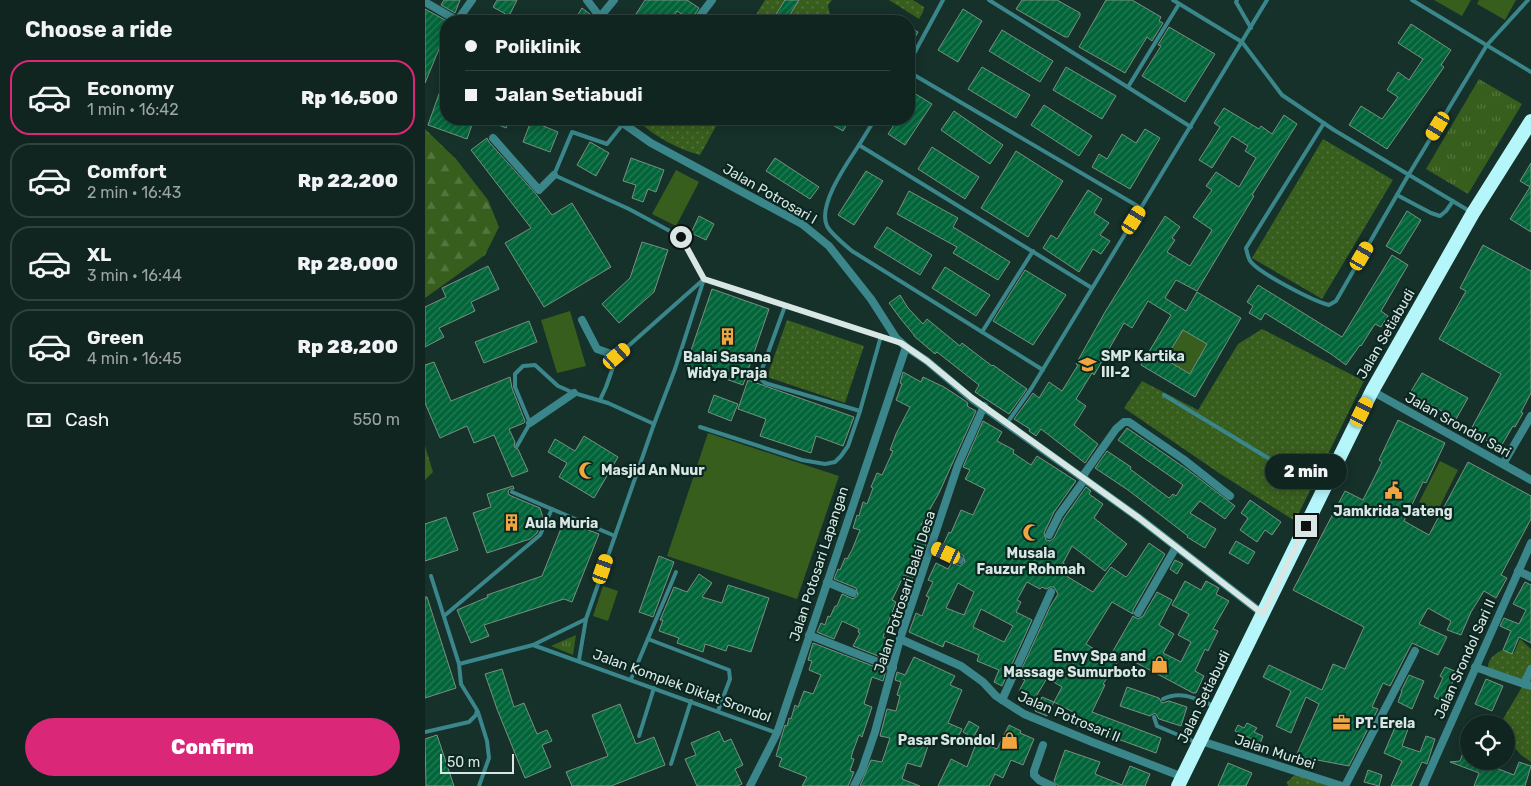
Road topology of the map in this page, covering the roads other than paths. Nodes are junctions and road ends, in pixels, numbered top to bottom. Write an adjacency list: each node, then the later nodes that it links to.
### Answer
1 (472, 0): 15 (street)
2 (587, 0): 16 (street)
3 (614, 0): 17 (street)
4 (712, 0): 18 (street)
5 (943, 0): 22 (lane)
6 (989, 0): 25 (lane)
7 (1173, 0): 13 (lane)
8 (1237, 0): 19 (lane)
9 (1267, 0): 19 (lane)
10 (1412, 0): 21 (lane)
11 (1528, 0): 21 (lane)
12 (425, 2): 14 (street)
13 (1179, 4): 20 (lane); 25 (lane)
14 (448, 15)
15 (462, 15)
16 (600, 15)
17 (605, 15)
18 (701, 15)
19 (1251, 28): 20 (lane)
20 (1242, 42): 27 (lane); 31 (lane)
21 (1487, 45): 23 (lane); 34 (lane)
22 (915, 52)
23 (1531, 72)
24 (915, 76): 38 (lane)
25 (1128, 87): 31 (lane)
26 (1531, 121): 39 (highway, Jalan Setiabudi)
27 (1324, 123): 34 (lane); 36 (lane)
28 (620, 125): 35 (lane)
29 (628, 125): 47 (street, Jalan Potrosari I)
30 (871, 125): 33 (lane)
31 (1191, 127): 38 (lane)
32 (493, 138): 35 (street)
33 (859, 145): 40 (lane); 45 (lane)
34 (1409, 174): 36 (lane); 37 (lane)
35 (554, 175): 41 (lane)
36 (1397, 195): 37 (lane)
37 (1453, 201): 39 (lane)
38 (1141, 208): 42 (lane)
39 (1473, 213): 50 (highway, Jalan Setiabudi)
40 (1033, 252): 42 (lane); 45 (lane)
41 (704, 279): 43 (lane); 48 (lane); 59 (lane, Jalan Komplek Diklat Srondol)
42 (1092, 288): 49 (lane)
43 (785, 306): 46 (lane); 55 (lane)
44 (583, 320): 48 (street)
45 (982, 332): 49 (lane)
46 (881, 336): 47 (lane); 55 (lane)
47 (903, 345): 54 (street, Jalan Potrosari I); 79 (street, Jalan Potosari Lapangan)
48 (617, 356): 53 (lane)
49 (1043, 370): 58 (lane)
50 (1372, 391): 62 (street, Jalan Srondol Sari); 66 (highway, Jalan Setiabudi)
51 (575, 393): 53 (lane); 57 (street); 57 (lane)
52 (1164, 395): 66 (lane)
53 (600, 400): 59 (lane)
54 (984, 406): 58 (street, Jalan Potrosari I); 72 (street, Jalan Potrosari Balai Desa)
55 (860, 411): 60 (lane)
56 (1531, 416): 62 (street)
57 (530, 423): 61 (lane)
58 (1007, 423): 63 (street, Jalan Potrosari I)
59 (654, 424): 70 (lane, Jalan Komplek Diklat Srondol)
60 (700, 427)
61 (517, 446)
62 (1503, 464): 64 (street, Jalan Srondol Sari)
63 (1083, 478): 67 (street); 69 (street); 73 (street, Jalan Potrosari I)
64 (1531, 480)
65 (511, 492): 68 (lane)
66 (1323, 492): 83 (highway, Jalan Setiabudi)
67 (1230, 496)
68 (553, 510): 70 (lane); 84 (lane)
69 (1049, 535)
70 (615, 536): 85 (lane, Jalan Komplek Diklat Srondol)
71 (1531, 543): 75 (street, Jalan Srondol Sari II)
72 (932, 546): 74 (street); 88 (street, Jalan Potrosari Balai Desa)
73 (1176, 547): 82 (street); 83 (street, Jalan Potrosari I)
74 (960, 560)
75 (1518, 571): 78 (street); 93 (street, Jalan Srondol Sari II)
76 (676, 572): 87 (lane)
77 (431, 576): 84 (lane)
78 (1531, 577)
79 (827, 582): 81 (street); 86 (street, Jalan Potosari Lapangan)
80 (1051, 592): 100 (street)
81 (853, 593)
82 (1137, 613)
83 (1263, 614): 102 (highway, Jalan Setiabudi)
84 (444, 616): 92 (lane)
85 (586, 619): 89 (lane); 91 (lane, Jalan Komplek Diklat Srondol)
86 (809, 635): 94 (street); 107 (street, Jalan Potosari Lapangan)
87 (648, 639): 96 (lane); 104 (lane)
88 (901, 639): 94 (street, Jalan Potrosari Balai Desa); 100 (street, Jalan Potrosari II)
89 (533, 645): 91 (lane, Jalan Komplek Diklat Srondol); 92 (lane)
90 (1415, 651): 117 (street)
91 (579, 660): 96 (lane, Jalan Komplek Diklat Srondol)
92 (459, 664): 103 (lane)
93 (1475, 667): 97 (street); 118 (street, Jalan Srondol Sari II)
94 (893, 668): 115 (street, Jalan Potrosari Balai Desa)
95 (1531, 669): 97 (street)
96 (631, 679): 98 (lane, Jalan Komplek Diklat Srondol)
97 (1528, 685)
98 (654, 688): 101 (lane, Jalan Komplek Diklat Srondol); 108 (lane)
99 (1163, 699): 102 (lane)
100 (1002, 700): 112 (street, Jalan Potrosari II)
101 (691, 701): 104 (lane, Jalan Komplek Diklat Srondol); 111 (lane)
102 (1218, 708): 109 (highway, Jalan Setiabudi)
103 (477, 710): 106 (lane); 113 (lane)
104 (718, 711): 107 (lane, Jalan Komplek Diklat Srondol)
105 (1155, 717): 109 (lane)
106 (425, 732)
107 (777, 733): 114 (street, Jalan Potosari Lapangan)
108 (639, 736)
109 (1200, 743): 112 (highway, Jalan Setiabudi); 117 (street, Jalan Murbei)
110 (1043, 745): 116 (street)
111 (671, 764)
112 (1181, 781)
113 (479, 786)
114 (751, 786)
115 (854, 786)
116 (1052, 786)
117 (1344, 786)
118 (1423, 786)

